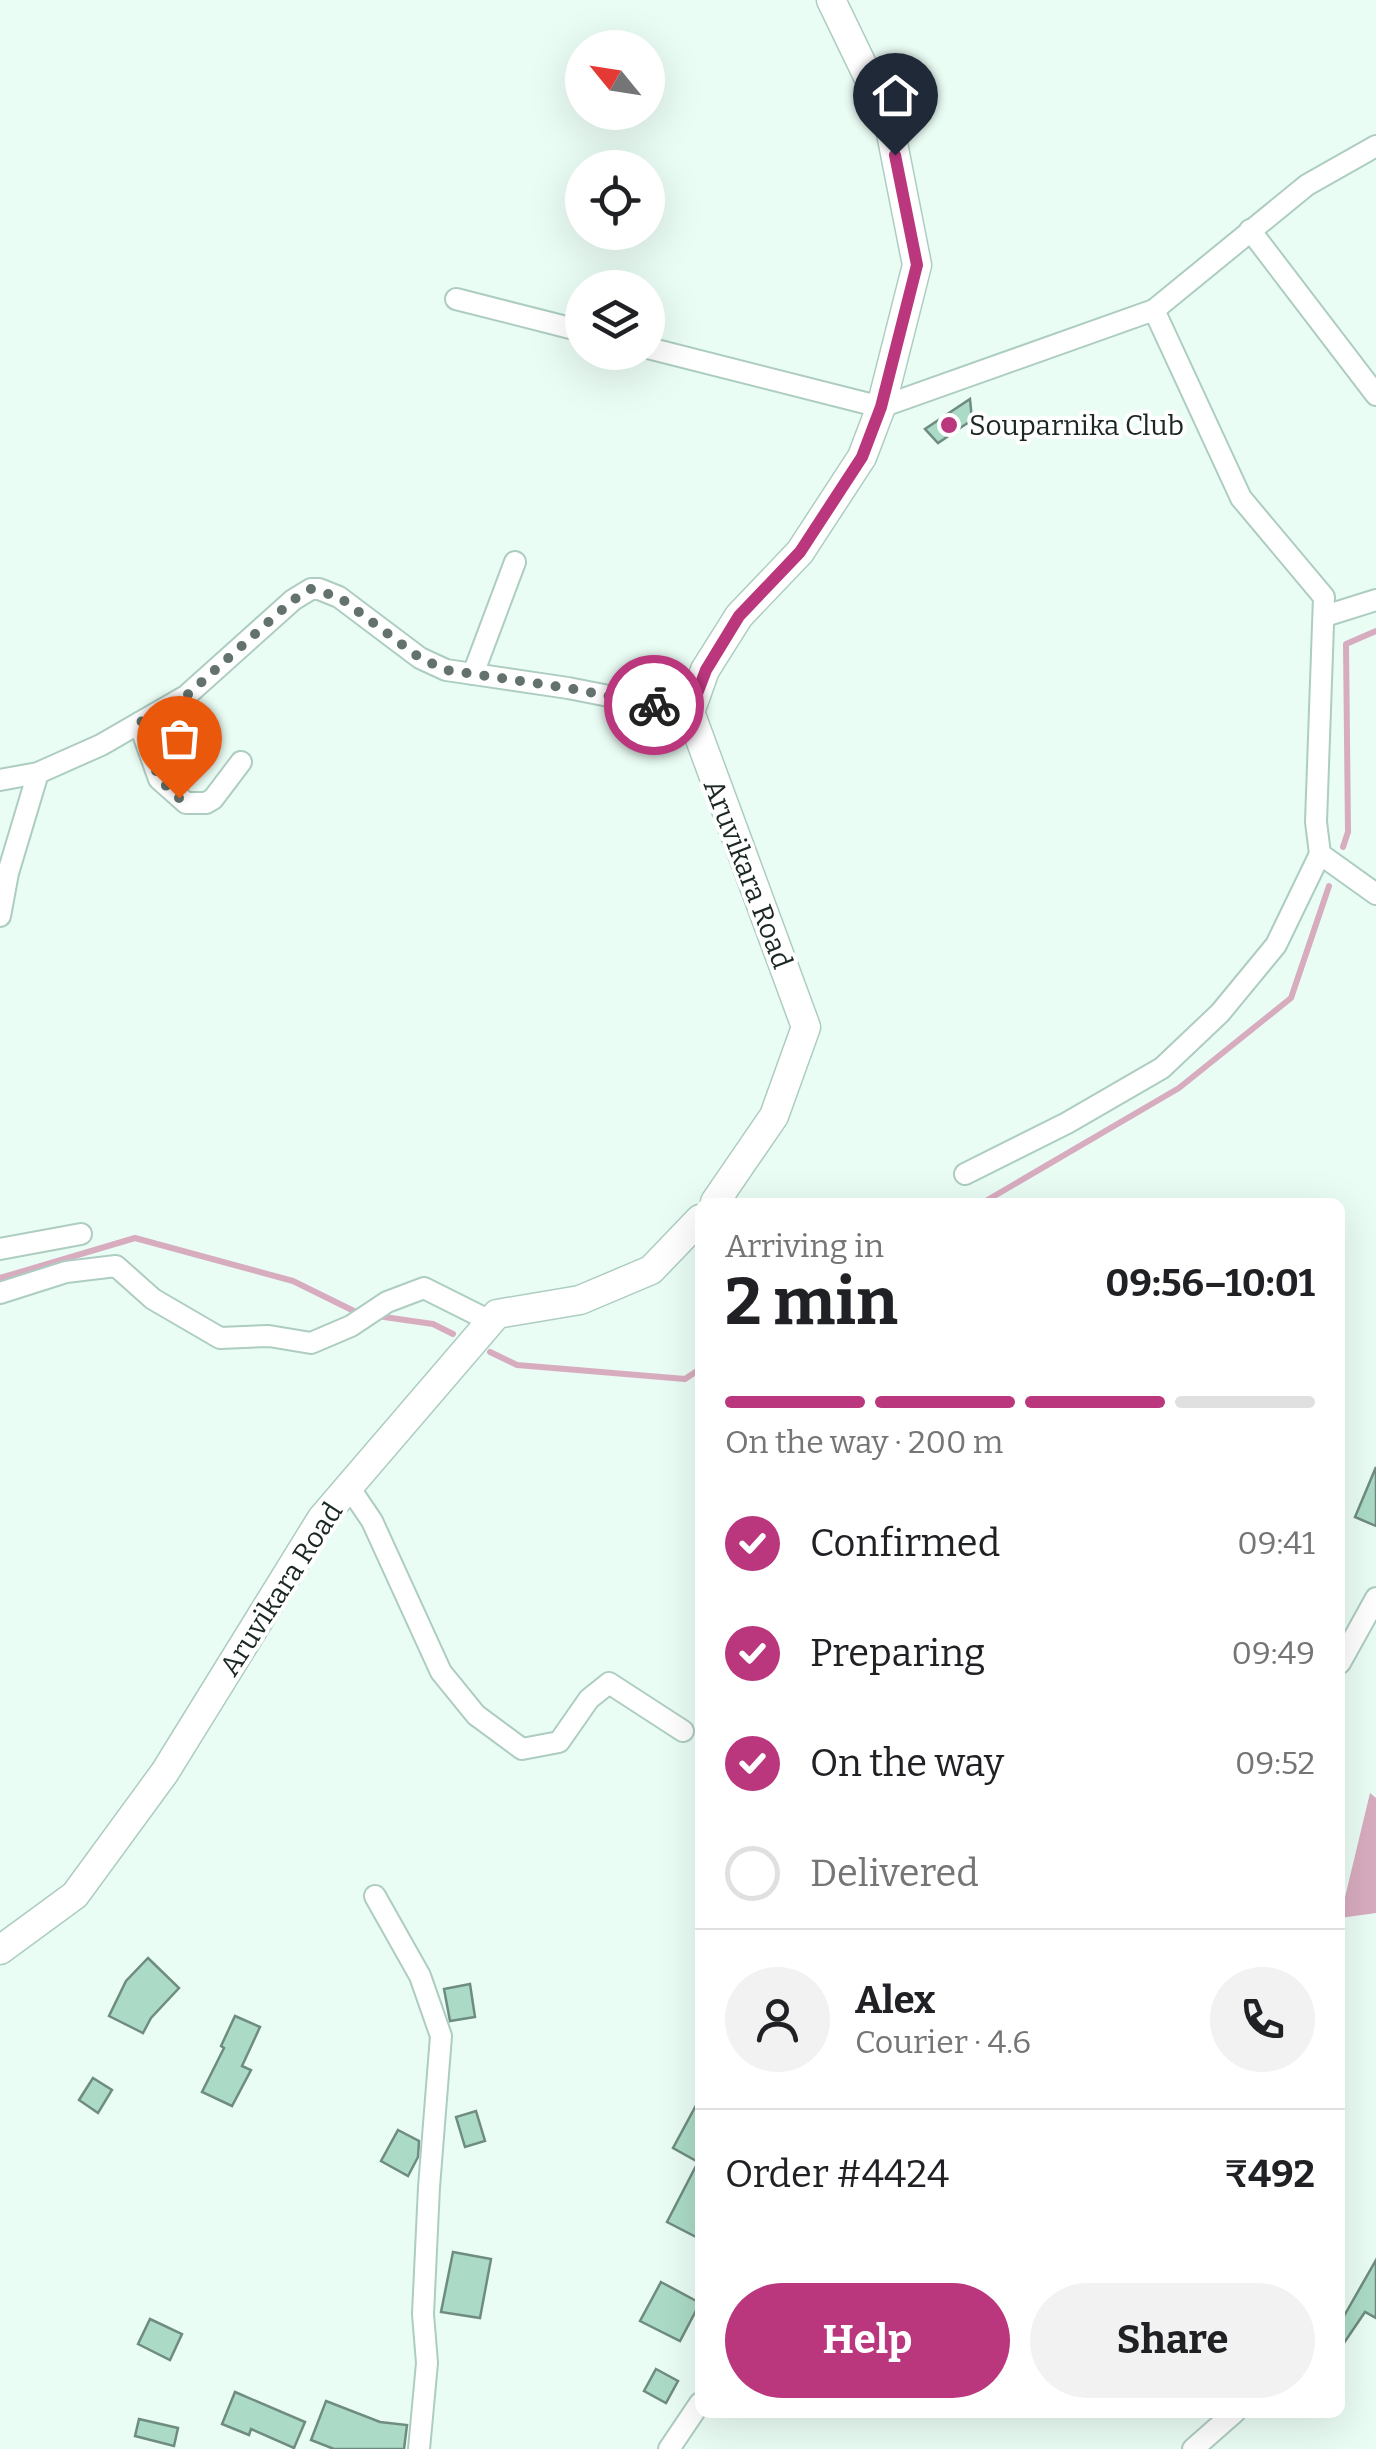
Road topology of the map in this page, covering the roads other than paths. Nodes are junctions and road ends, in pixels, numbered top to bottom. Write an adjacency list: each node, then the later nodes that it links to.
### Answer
1 (831, 0): 9 (main road)
2 (1376, 146): 3 (street)
3 (1250, 230): 5 (street); 8 (street)
4 (456, 299): 6 (street)
5 (1154, 310): 9 (street); 12 (street)
6 (565, 327)
7 (665, 352): 9 (street)
8 (1376, 395)
9 (881, 407): 14 (main road)
10 (515, 562): 13 (street)
11 (1376, 600): 12 (street)
12 (1325, 616): 19 (street)
13 (473, 674): 14 (street); 15 (street)
14 (690, 712): 23 (main road, Aruvikara Road)
15 (139, 723): 16 (street); 17 (street)
16 (242, 762)
17 (38, 773): 18 (street); 21 (street)
18 (0, 780)
19 (1320, 854): 20 (street); 22 (street)
20 (1376, 894)
21 (0, 916)
22 (964, 1174)
23 (718, 1198)
24 (695, 1224): 28 (main road)
25 (81, 1234): 26 (street)
26 (0, 1249)
27 (0, 1293): 28 (street)
28 (490, 1321): 29 (main road, Aruvikara Road)
29 (349, 1488): 32 (street); 34 (main road, Aruvikara Road)
30 (1376, 1598): 31 (street)
31 (1345, 1654)
32 (683, 1731)
33 (375, 1896): 37 (street)
34 (0, 1950)
35 (695, 2410): 38 (street)
36 (1228, 2418): 39 (street)
37 (420, 2449)
38 (669, 2449)
39 (1192, 2449)

